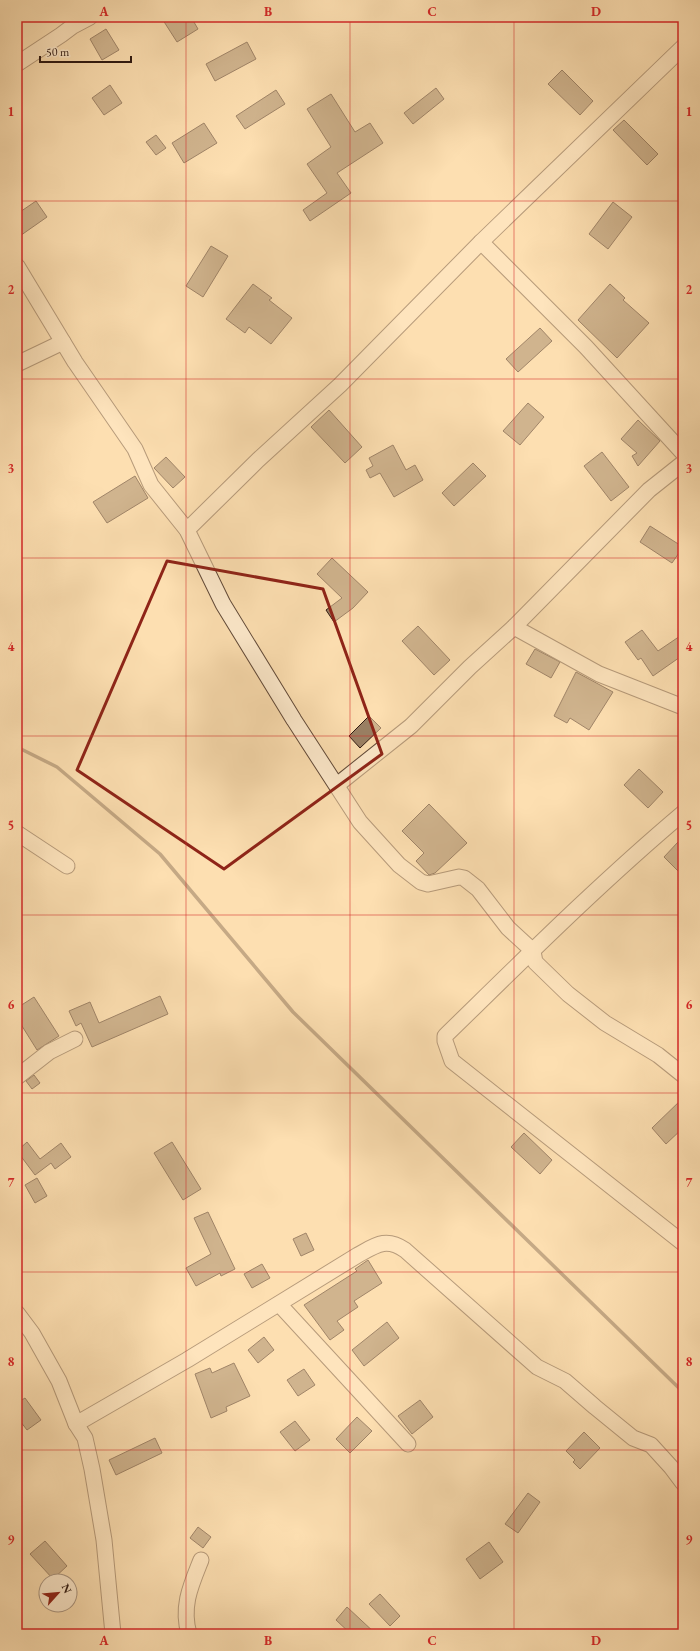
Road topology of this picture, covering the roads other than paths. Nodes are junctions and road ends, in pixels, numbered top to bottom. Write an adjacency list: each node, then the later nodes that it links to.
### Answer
1 (90, 17): 3 (street)
2 (683, 47): 4 (street)
3 (17, 64)
4 (481, 242): 8 (street); 10 (street)
5 (17, 266): 6 (street)
6 (63, 342): 7 (street); 10 (street)
7 (17, 364)
8 (683, 453)
9 (683, 462): 11 (street)
10 (187, 530): 13 (street)
11 (514, 627): 12 (street); 13 (street)
12 (683, 707)
13 (337, 785): 17 (street)
14 (683, 813): 17 (street)
15 (17, 833): 16 (street)
16 (67, 866)
17 (533, 951): 19 (street); 21 (street)
18 (75, 1038): 20 (street)
19 (683, 1075)
20 (17, 1076)
21 (683, 1243)
22 (279, 1304): 24 (street); 25 (street); 26 (street)
23 (17, 1313): 24 (street)
24 (76, 1424): 28 (street)
25 (408, 1444)
26 (683, 1483)
27 (202, 1560): 29 (street)
28 (113, 1634)
29 (189, 1634)

